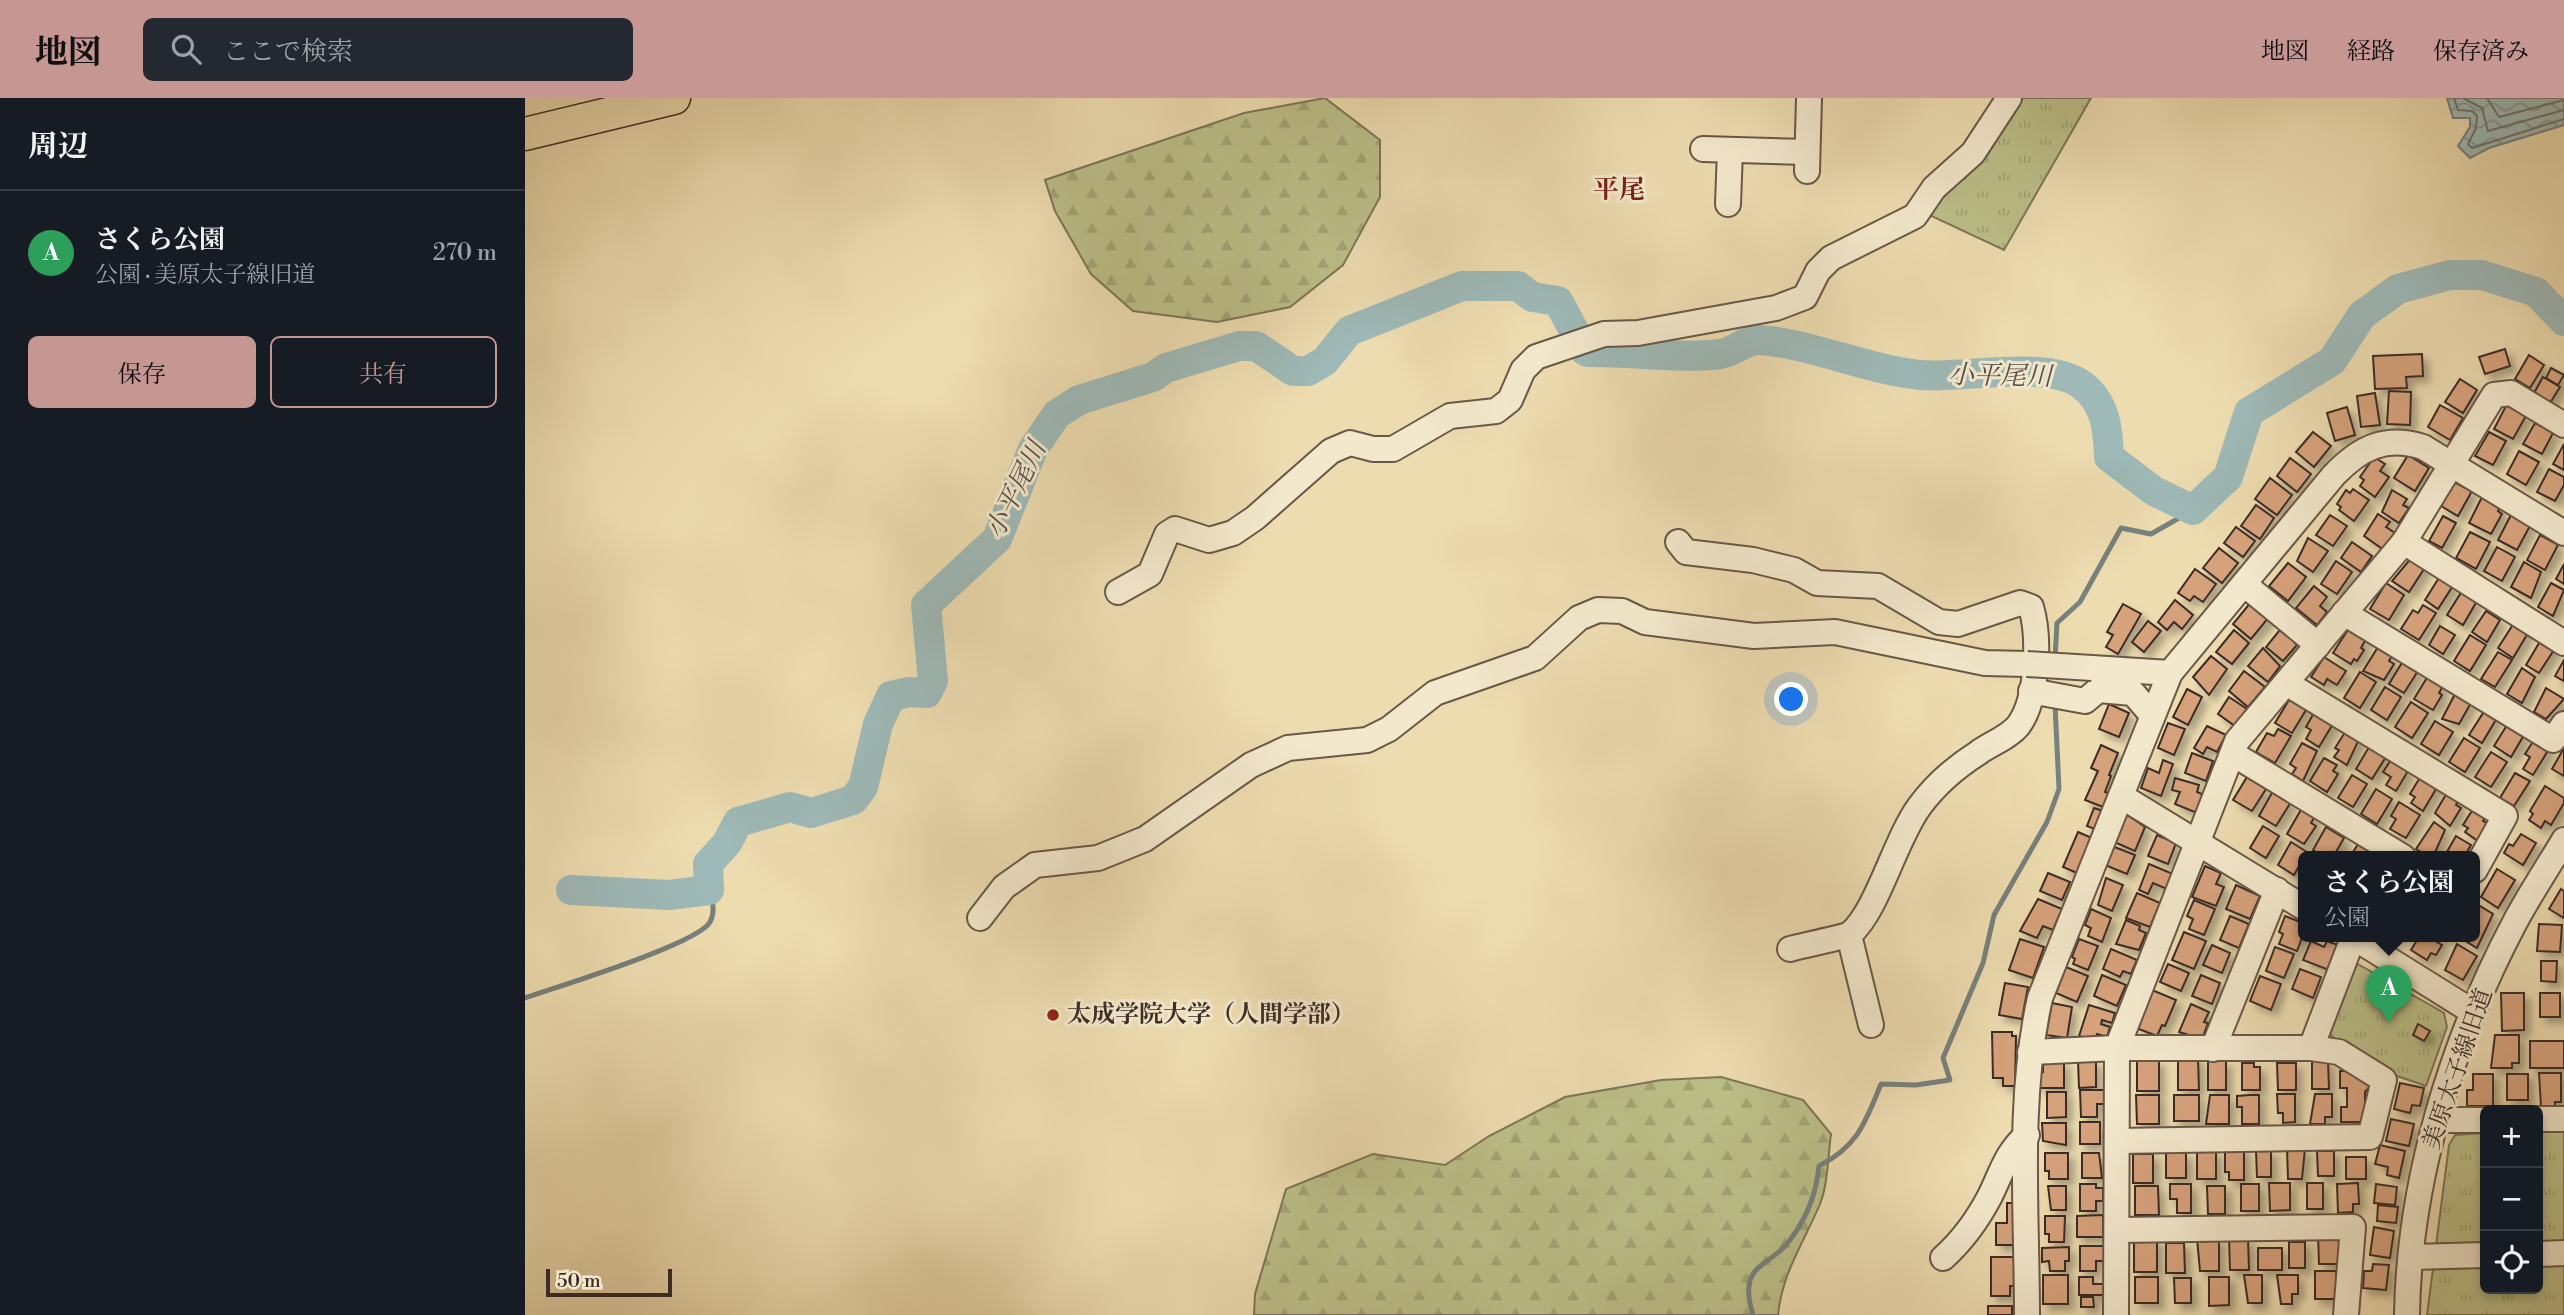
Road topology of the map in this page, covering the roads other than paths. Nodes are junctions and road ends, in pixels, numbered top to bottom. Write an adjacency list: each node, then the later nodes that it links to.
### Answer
1 (674, 98): 4 (main road)
2 (1809, 98): 6 (street)
3 (2009, 98): 15 (street)
4 (525, 134)
5 (1703, 149): 6 (street)
6 (1730, 150): 7 (street)
7 (1728, 204)
8 (2564, 425): 9 (street)
9 (2451, 464): 10 (street); 12 (street); 13 (street)
10 (2564, 533)
11 (1678, 542): 14 (street)
12 (2404, 542): 16 (street); 17 (street)
13 (2245, 584): 18 (street); 20 (street)
14 (1878, 586): 19 (street); 22 (street)
15 (1118, 592)
16 (2344, 613): 18 (street); 24 (street)
17 (2564, 643)
18 (2318, 645): 21 (street)
19 (2025, 664): 20 (street, bridge); 27 (street); 34 (street)
20 (2170, 673): 23 (street)
21 (2286, 683): 25 (street); 31 (street)
22 (2034, 691): 23 (street); 27 (street)
23 (2152, 715): 26 (street)
24 (2564, 724)
25 (2233, 754): 29 (street); 30 (street)
26 (2121, 796): 29 (street); 44 (street)
27 (1919, 808): 35 (street)
28 (2564, 840): 39 (street, 美原太子線旧道)
29 (2199, 841): 32 (street); 41 (street)
30 (2393, 851)
31 (2480, 861)
32 (2277, 890): 33 (street); 43 (street)
33 (2298, 903)
34 (981, 918)
35 (1850, 934): 38 (street); 40 (street)
36 (2351, 942): 42 (street)
37 (2361, 942): 39 (street)
38 (1790, 949)
39 (2473, 1012): 47 (street, 美原太子線旧道)
40 (1871, 1025)
41 (2117, 1048): 43 (street); 44 (street); 50 (street)
42 (2311, 1048): 43 (street); 50 (street)
43 (2213, 1049)
44 (2030, 1052): 49 (street)
45 (2543, 1119): 46 (street)
46 (2564, 1119)
47 (2437, 1120): 48 (street); 55 (street, 美原太子線旧道)
48 (2480, 1120)
49 (2027, 1135): 56 (street); 57 (street)
50 (2117, 1141): 51 (street)
51 (2117, 1230): 58 (street); 59 (street)
52 (2564, 1253): 53 (street)
53 (2543, 1254)
54 (2480, 1255): 55 (street)
55 (2412, 1257): 60 (street, 美原太子線旧道)
56 (1943, 1258)
57 (2028, 1315)
58 (2116, 1315)
59 (2346, 1315)
60 (2407, 1315)

